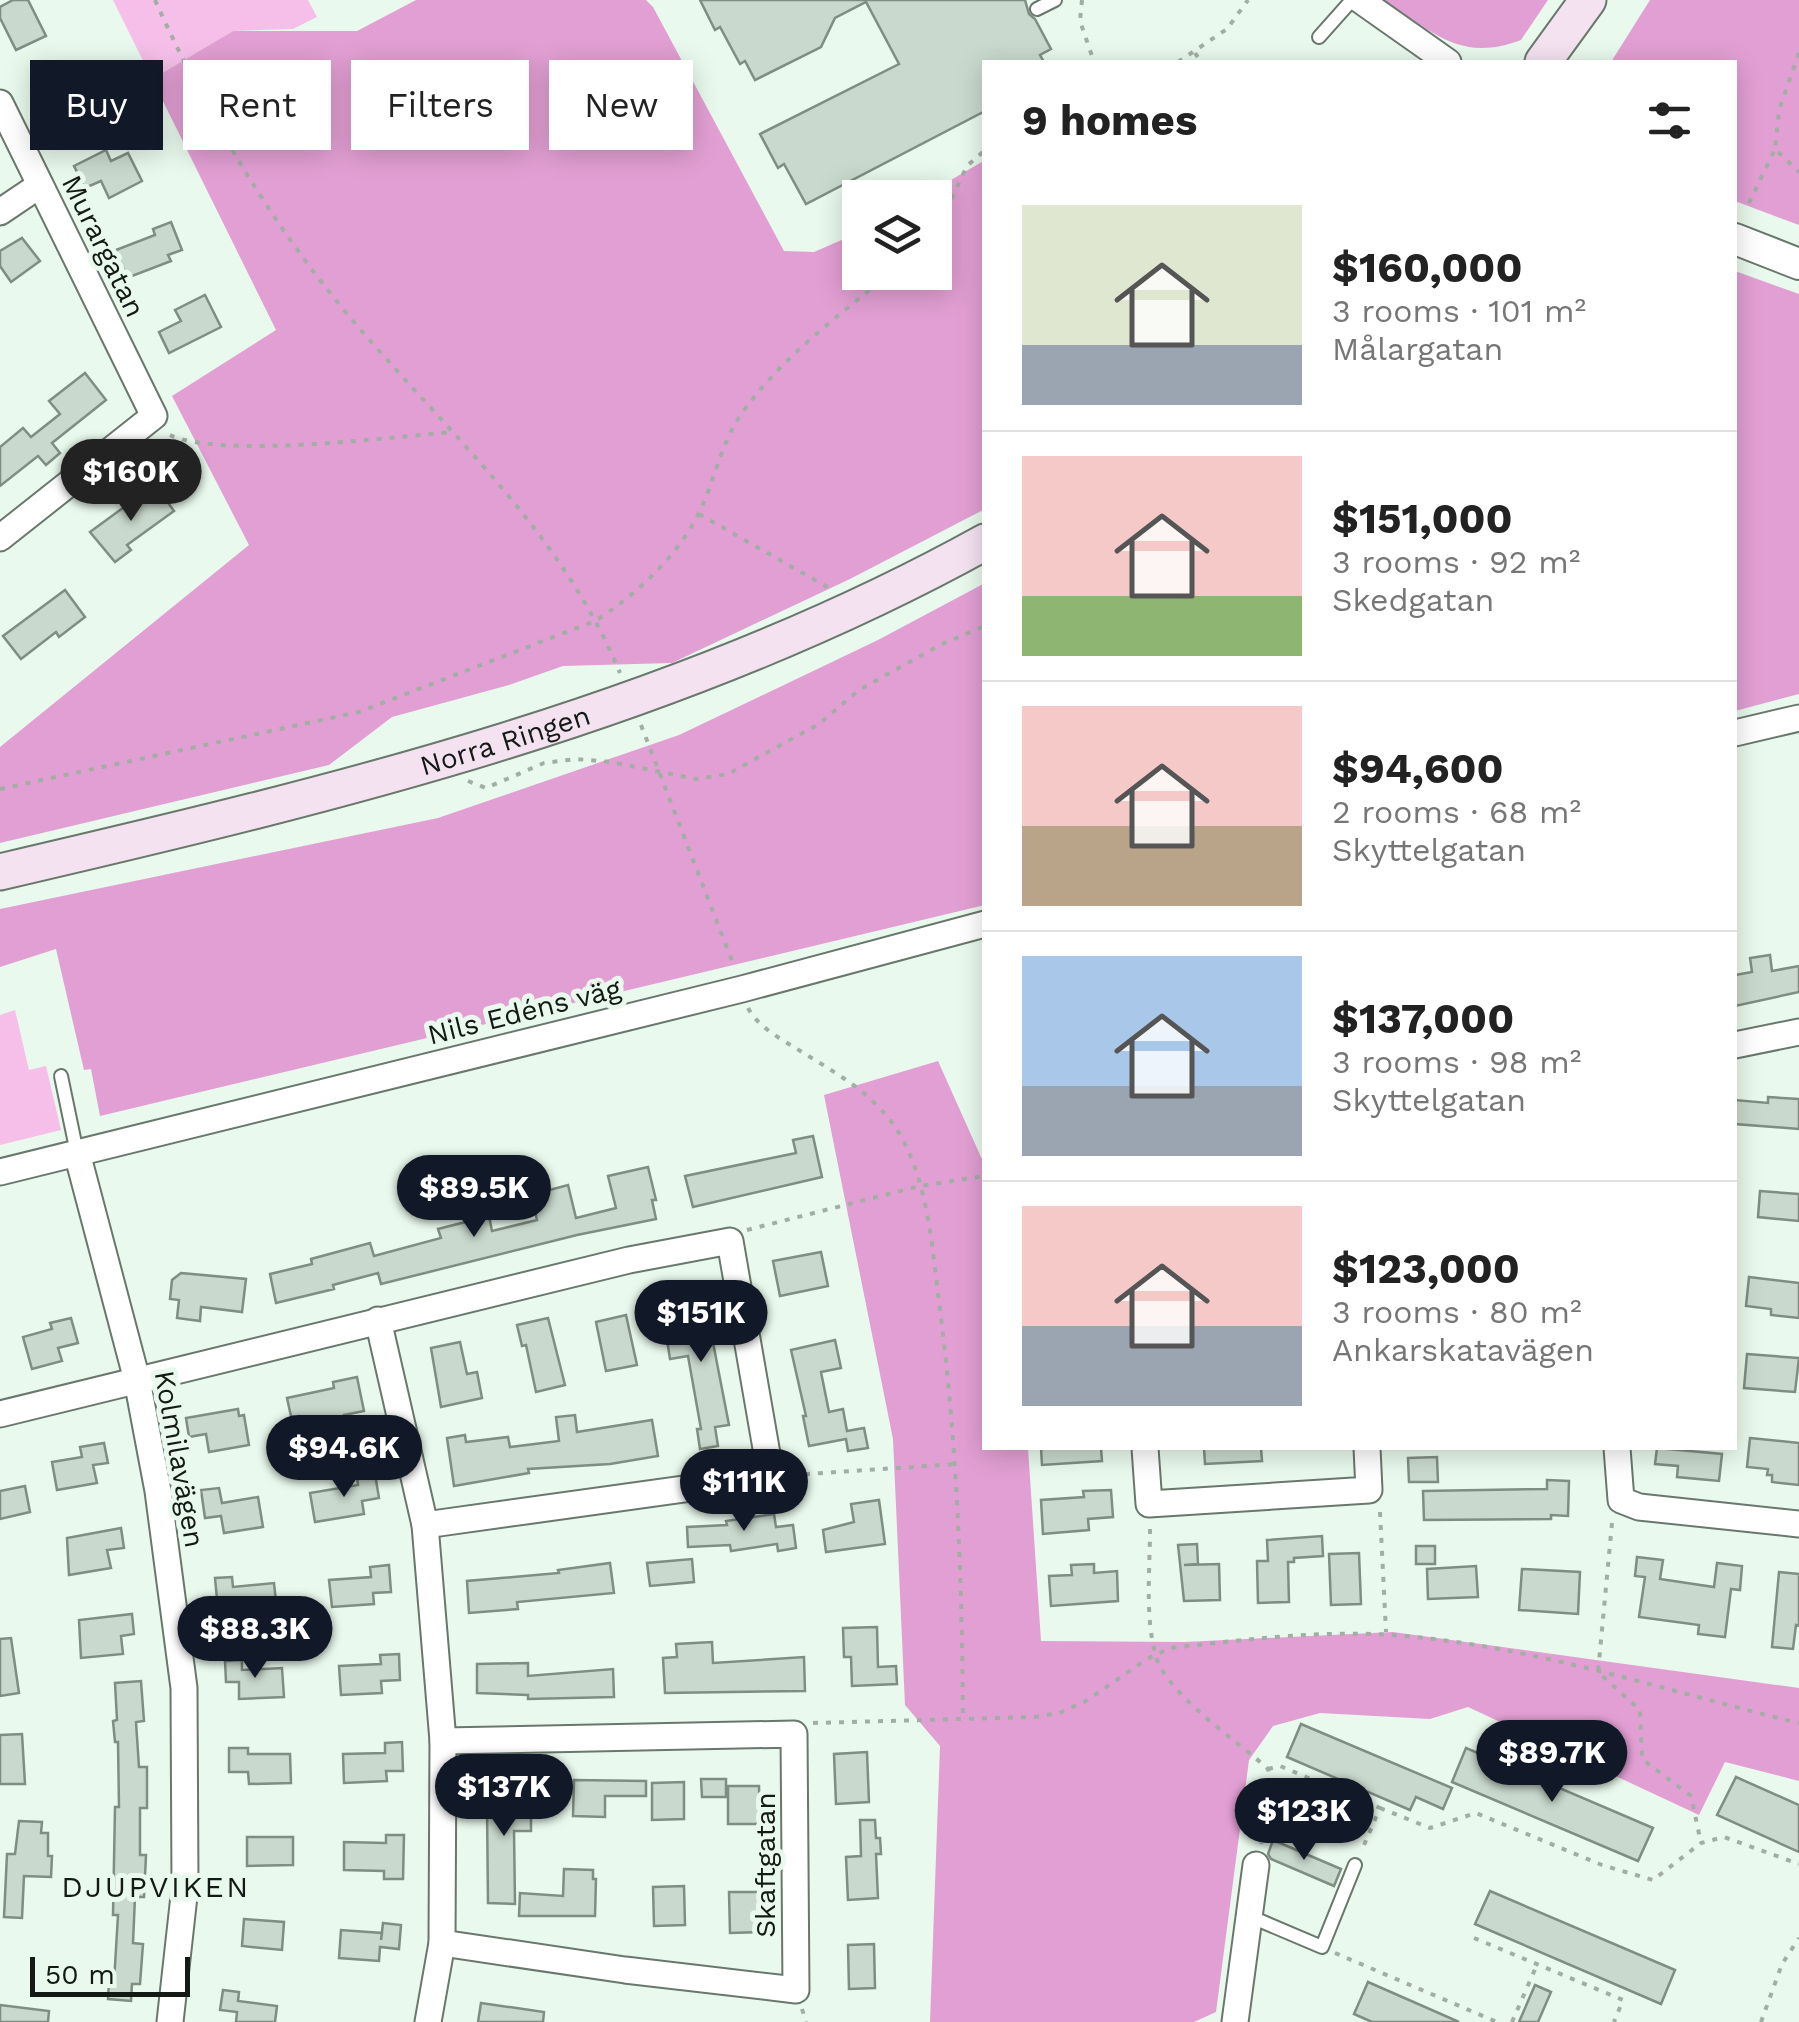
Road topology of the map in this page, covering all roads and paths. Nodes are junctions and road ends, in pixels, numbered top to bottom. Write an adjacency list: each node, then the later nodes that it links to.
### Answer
1 (156, 0): 28 (path)
2 (1055, 0): 7 (lane)
3 (1082, 0): 11 (path)
4 (1248, 0): 9 (path)
5 (1356, 0): 8 (lane); 14 (street)
6 (1588, 0): 15 (main road)
7 (1037, 9)
8 (1319, 38)
9 (1194, 53): 12 (path); 13 (path)
10 (1799, 54): 17 (path)
11 (1093, 60)
12 (1182, 60)
13 (1200, 60)
14 (1445, 60)
15 (1544, 60)
16 (0, 102): 20 (street, Murargatan)
17 (1775, 149): 19 (path); 22 (path)
18 (982, 153): 21 (path)
19 (1799, 172)
20 (40, 185): 23 (street); 27 (street, Murargatan)
21 (952, 198)
22 (1749, 203)
23 (0, 212)
24 (1737, 240): 25 (street)
25 (1799, 264)
26 (870, 290): 29 (path)
27 (154, 416): 28 (path); 30 (street)
28 (453, 432): 33 (path)
29 (699, 514): 32 (path); 33 (path)
30 (0, 538)
31 (982, 544): 32 (main road, Norra Ringen)
32 (860, 608): 39 (main road, Norra Ringen)
33 (596, 621): 35 (path); 41 (path)
34 (982, 627): 40 (path)
35 (622, 678)
36 (1799, 718): 38 (street)
37 (641, 726): 40 (path)
38 (1737, 733)
39 (438, 763): 40 (path); 42 (main road, Norra Ringen)
40 (659, 773): 44 (path)
41 (0, 790)
42 (0, 872)
43 (982, 925): 44 (street, Nils Edéns väg)
44 (742, 988): 48 (street, Nils Edéns väg); 51 (path)
45 (1799, 1032): 46 (street)
46 (1737, 1045)
47 (61, 1076): 48 (lane)
48 (77, 1152): 49 (street, Nils Edéns väg); 54 (street, Kolmilavägen)
49 (0, 1172)
50 (982, 1176): 51 (path)
51 (920, 1186): 52 (path); 59 (path)
52 (730, 1242): 53 (street); 60 (street)
53 (378, 1320): 54 (street); 65 (street)
54 (137, 1380): 55 (street); 86 (street, Kolmilavägen)
55 (0, 1414)
56 (1146, 1450): 63 (street)
57 (1368, 1450): 61 (street)
58 (1617, 1450): 62 (street)
59 (957, 1464): 60 (path); 70 (path)
60 (771, 1477): 65 (street)
61 (1370, 1490): 63 (street); 66 (path)
62 (1621, 1500): 64 (street); 68 (path)
63 (1150, 1504): 67 (path)
64 (1799, 1524)
65 (425, 1526): 73 (street)
66 (1386, 1634): 67 (path); 68 (path)
67 (1155, 1654): 70 (path); 74 (path)
68 (1598, 1672): 71 (path); 76 (path)
69 (1799, 1711): 71 (path)
70 (963, 1718): 72 (path)
71 (1796, 1722)
72 (794, 1734): 73 (street); 83 (street, Skaftgatan)
73 (442, 1741): 83 (street)
74 (1268, 1769): 75 (path); 77 (path)
75 (1380, 1808): 76 (path); 79 (path)
76 (1701, 1843): 78 (path)
77 (1256, 1864): 80 (street)
78 (1799, 1864)
79 (1354, 1865): 84 (lane)
80 (1249, 1916): 84 (lane); 88 (street)
81 (1474, 1938): 85 (path)
82 (1799, 1938): 92 (path)
83 (442, 1943): 87 (street)
84 (1322, 1947): 89 (path)
85 (1536, 1964): 90 (path); 91 (path)
86 (170, 2022)
87 (428, 2022)
88 (1236, 2022)
89 (1497, 2022)
90 (1512, 2022)
91 (1614, 2022)
92 (1762, 2022)

